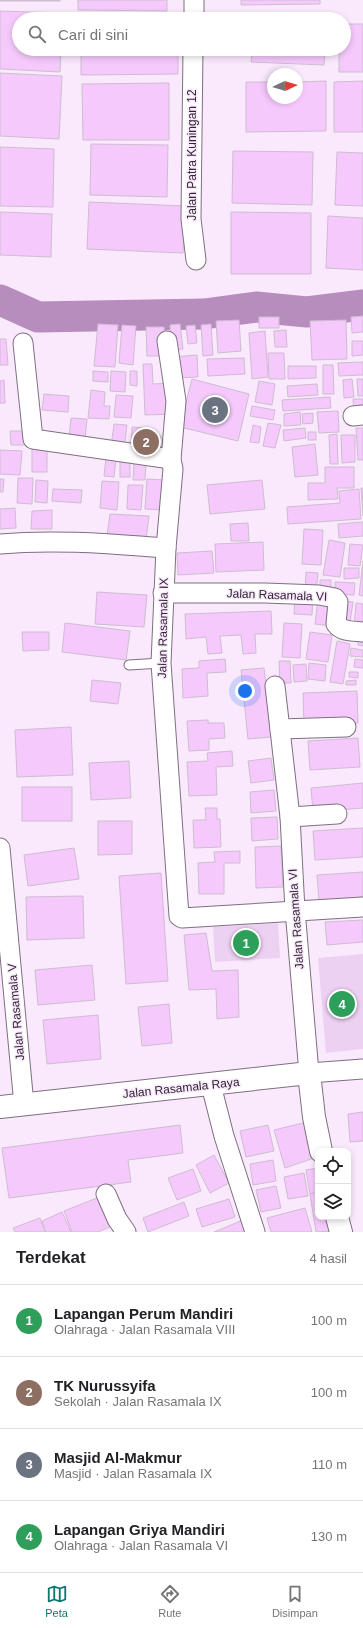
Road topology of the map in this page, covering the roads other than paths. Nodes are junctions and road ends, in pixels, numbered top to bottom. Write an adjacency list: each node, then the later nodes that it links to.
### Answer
1 (194, 0): 2 (street)
2 (194, 12)
3 (193, 56): 4 (street, Jalan Patra Kuningan 12)
4 (196, 260)
5 (167, 341): 7 (street, Jalan Rasamala IX)
6 (23, 344): 7 (street)
7 (171, 459): 9 (street, Jalan Rasamala IX)
8 (0, 544): 9 (street)
9 (166, 548): 10 (street, Jalan Rasamala IX)
10 (163, 593): 11 (street, Jalan Rasamala VI); 12 (street, Jalan Rasamala IX)
11 (363, 632)
12 (161, 663): 13 (lane); 21 (street, Jalan Rasamala IX)
13 (129, 665)
14 (275, 686): 16 (street, Jalan Rasamala VI)
15 (346, 726): 16 (street)
16 (280, 729): 18 (street, Jalan Rasamala VI)
17 (337, 814): 18 (street)
18 (290, 817): 21 (street, Jalan Rasamala VI)
19 (0, 848): 25 (street, Jalan Rasamala V)
20 (363, 907): 21 (street)
21 (295, 910): 23 (street, Jalan Rasamala VI)
22 (363, 1069): 23 (street, Jalan Rasamala Raya)
23 (309, 1073): 24 (street, Jalan Rasamala Raya); 27 (street, Jalan Rasamala VI)
24 (211, 1085): 25 (street, Jalan Rasamala Raya); 31 (street)
25 (24, 1105): 26 (street, Jalan Rasamala Raya)
26 (0, 1108)
27 (320, 1148)
28 (106, 1194): 30 (street)
29 (338, 1220): 32 (street)
30 (126, 1232)
31 (255, 1232)
32 (341, 1232)

